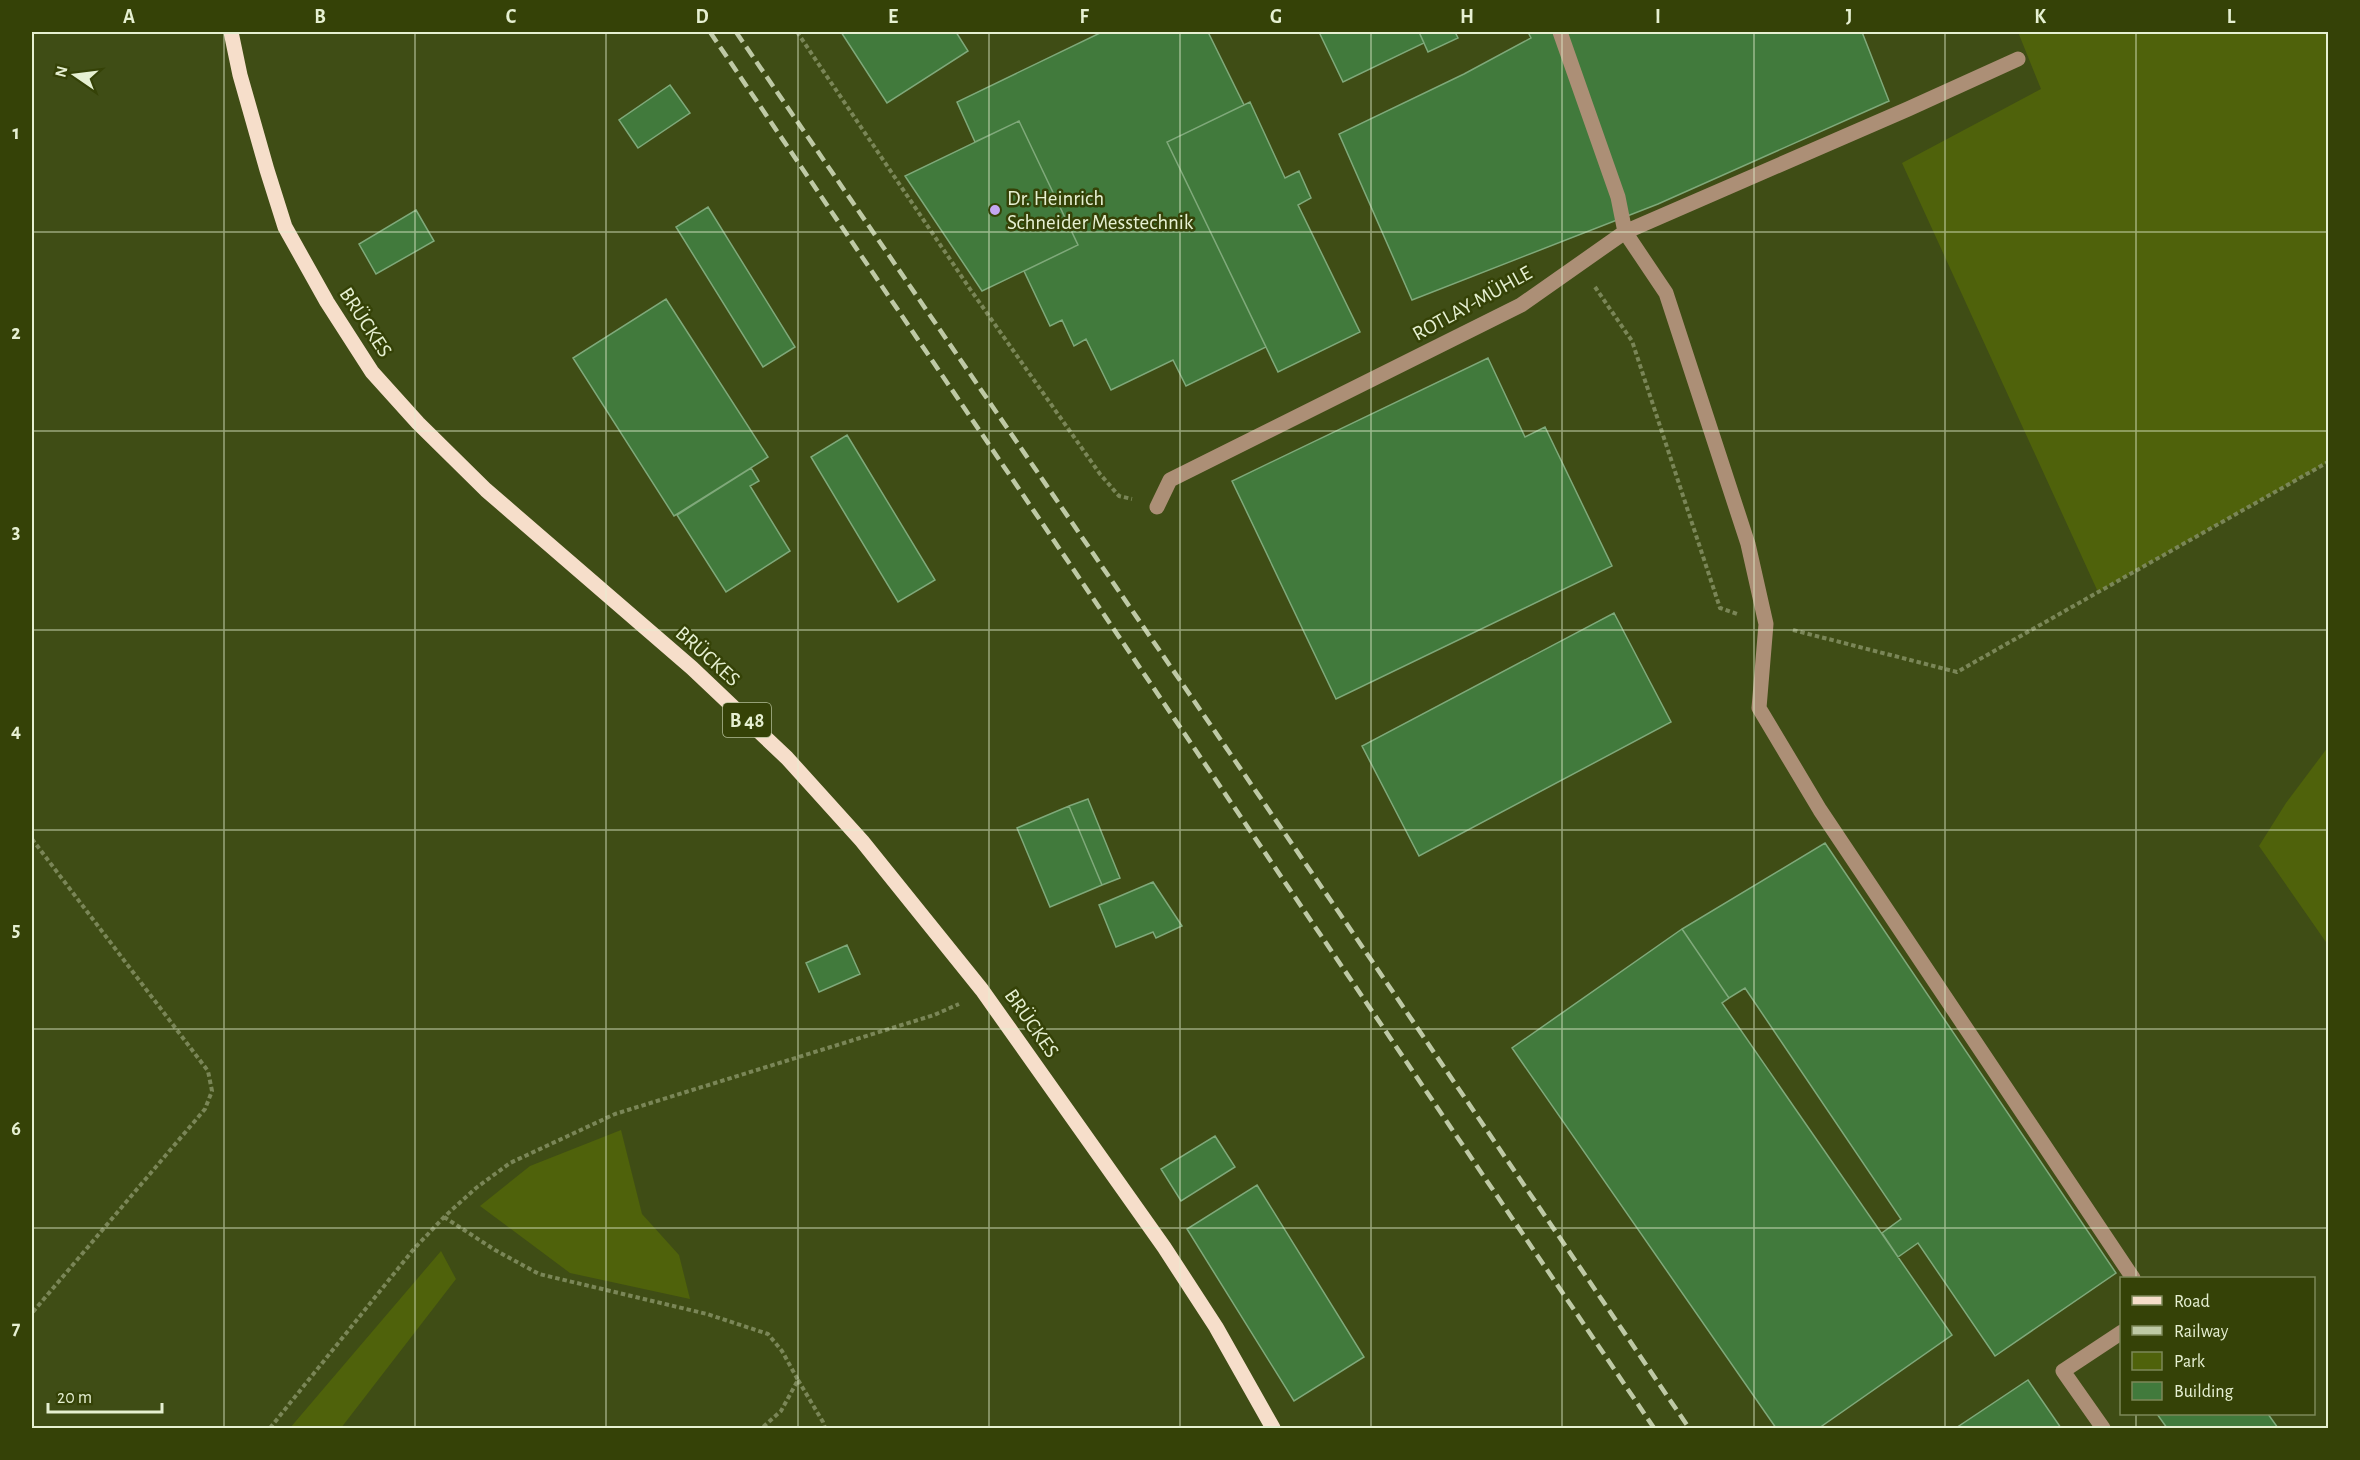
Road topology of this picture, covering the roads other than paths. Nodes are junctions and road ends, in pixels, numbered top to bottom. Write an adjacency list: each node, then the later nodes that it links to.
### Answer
1 (231, 32): 8 (main road, BRÜCKES / B 48)
2 (1560, 32): 4 (street)
3 (2018, 59): 4 (street, ROTLAY-MÜHLE)
4 (1625, 232): 5 (street, ROTLAY-MÜHLE); 6 (street)
5 (1157, 507)
6 (2132, 1277)
7 (2120, 1333): 9 (street)
8 (1273, 1428)
9 (2103, 1428)

